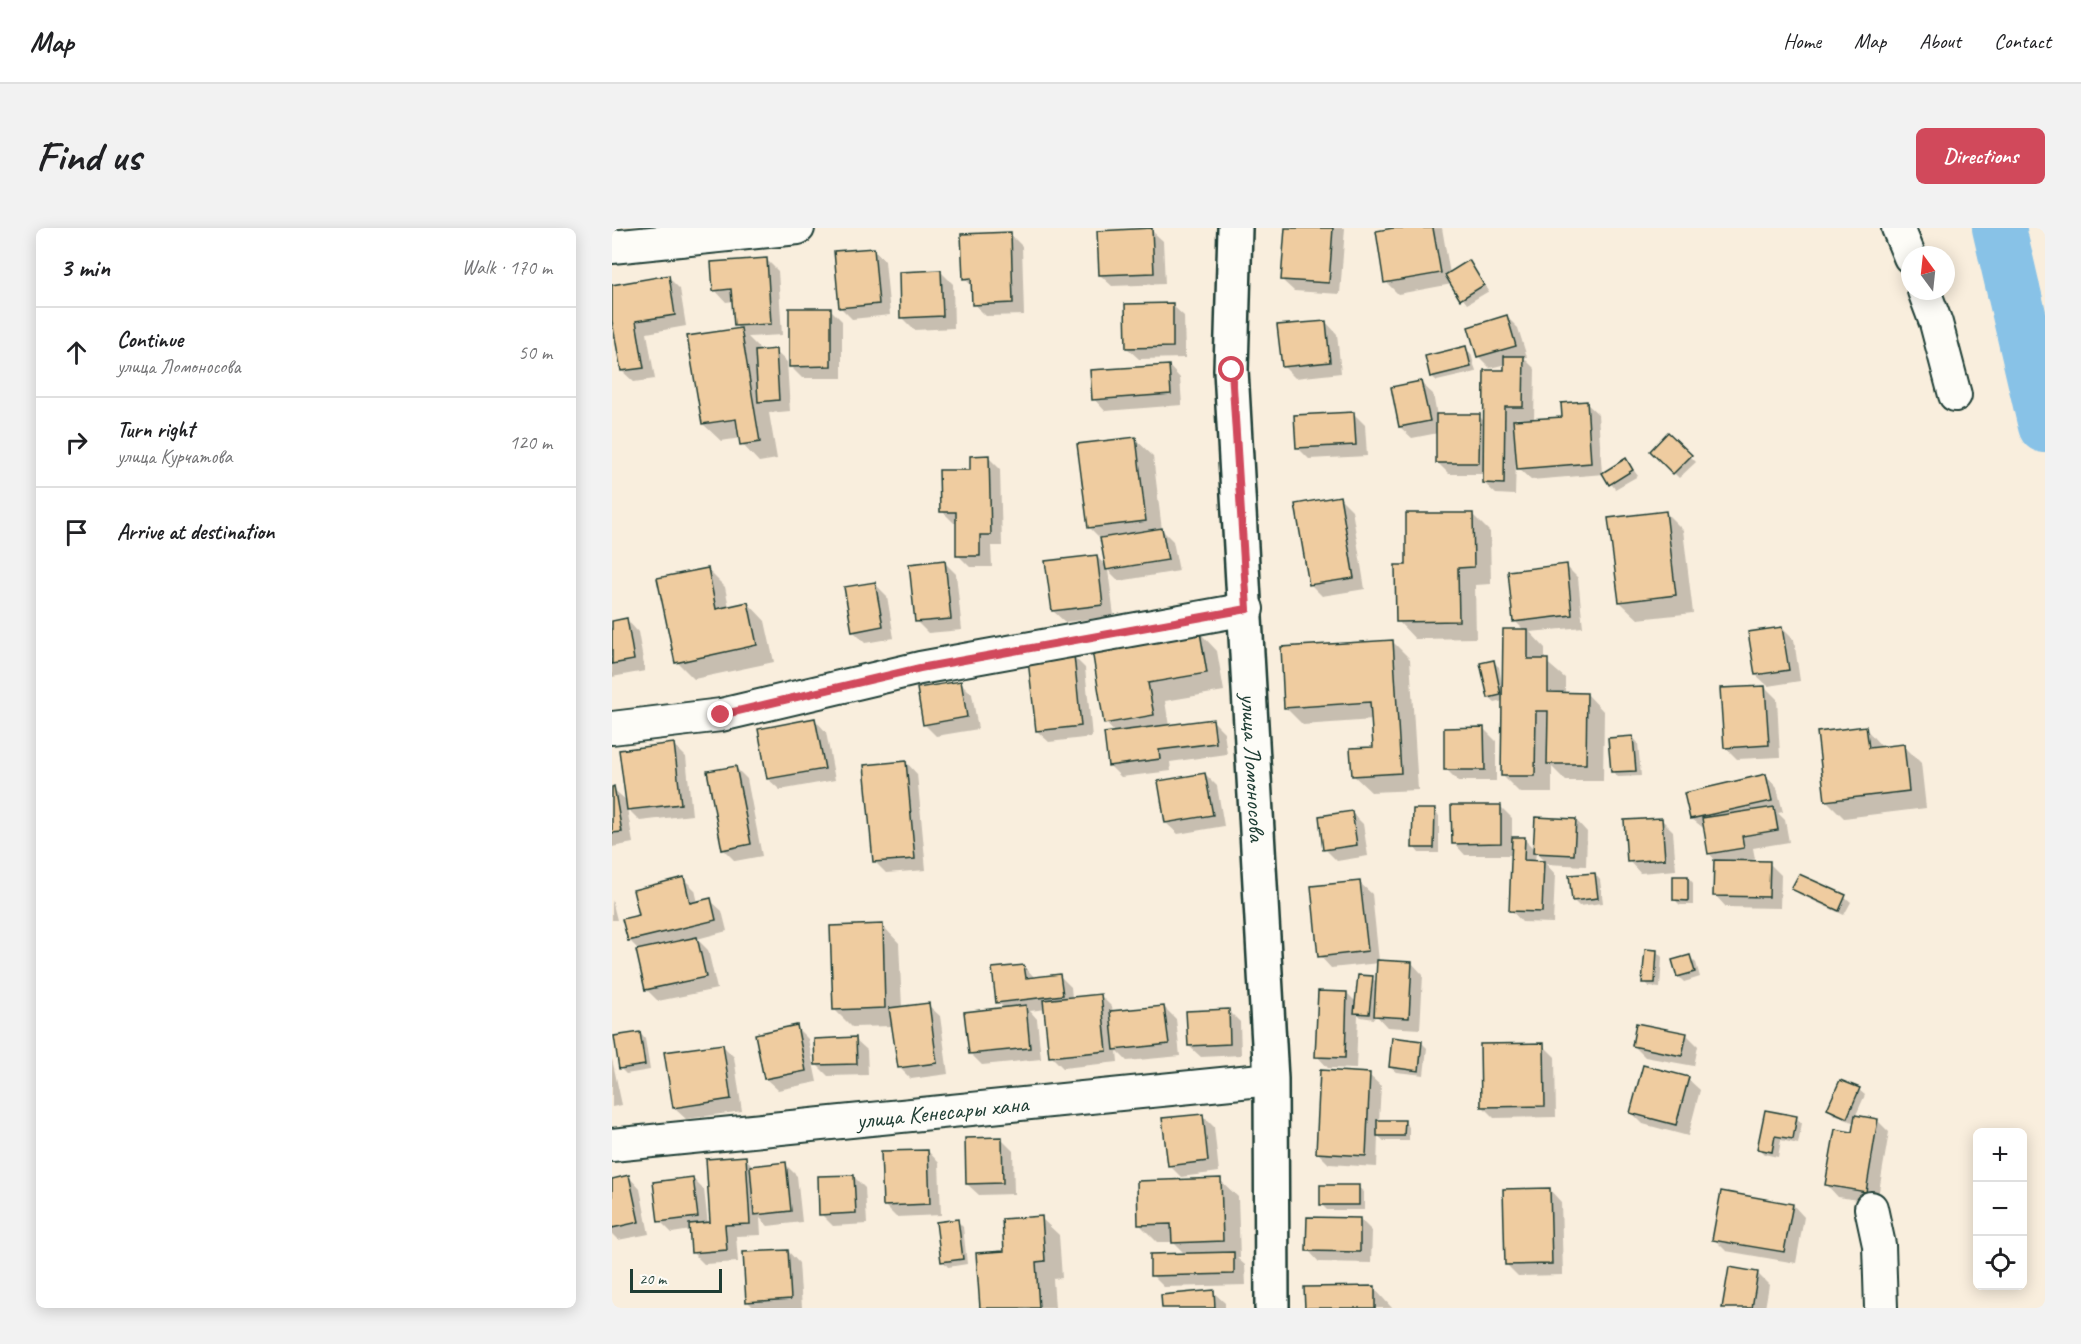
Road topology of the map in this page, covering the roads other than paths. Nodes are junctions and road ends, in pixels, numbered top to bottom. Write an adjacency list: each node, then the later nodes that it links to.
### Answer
1 (798, 228): 5 (street)
2 (1235, 228): 8 (main road, улица Ломоносова)
3 (1898, 228): 4 (street)
4 (1905, 246)
5 (612, 247)
6 (1927, 300): 7 (street)
7 (1955, 395)
8 (1247, 609): 9 (street); 10 (main road, улица Ломоносова)
9 (612, 728)
10 (1271, 1079): 11 (street, улица Кенесары хана); 13 (main road, улица Ломоносова)
11 (612, 1145)
12 (1871, 1208): 14 (street)
13 (1272, 1308)
14 (1881, 1308)

